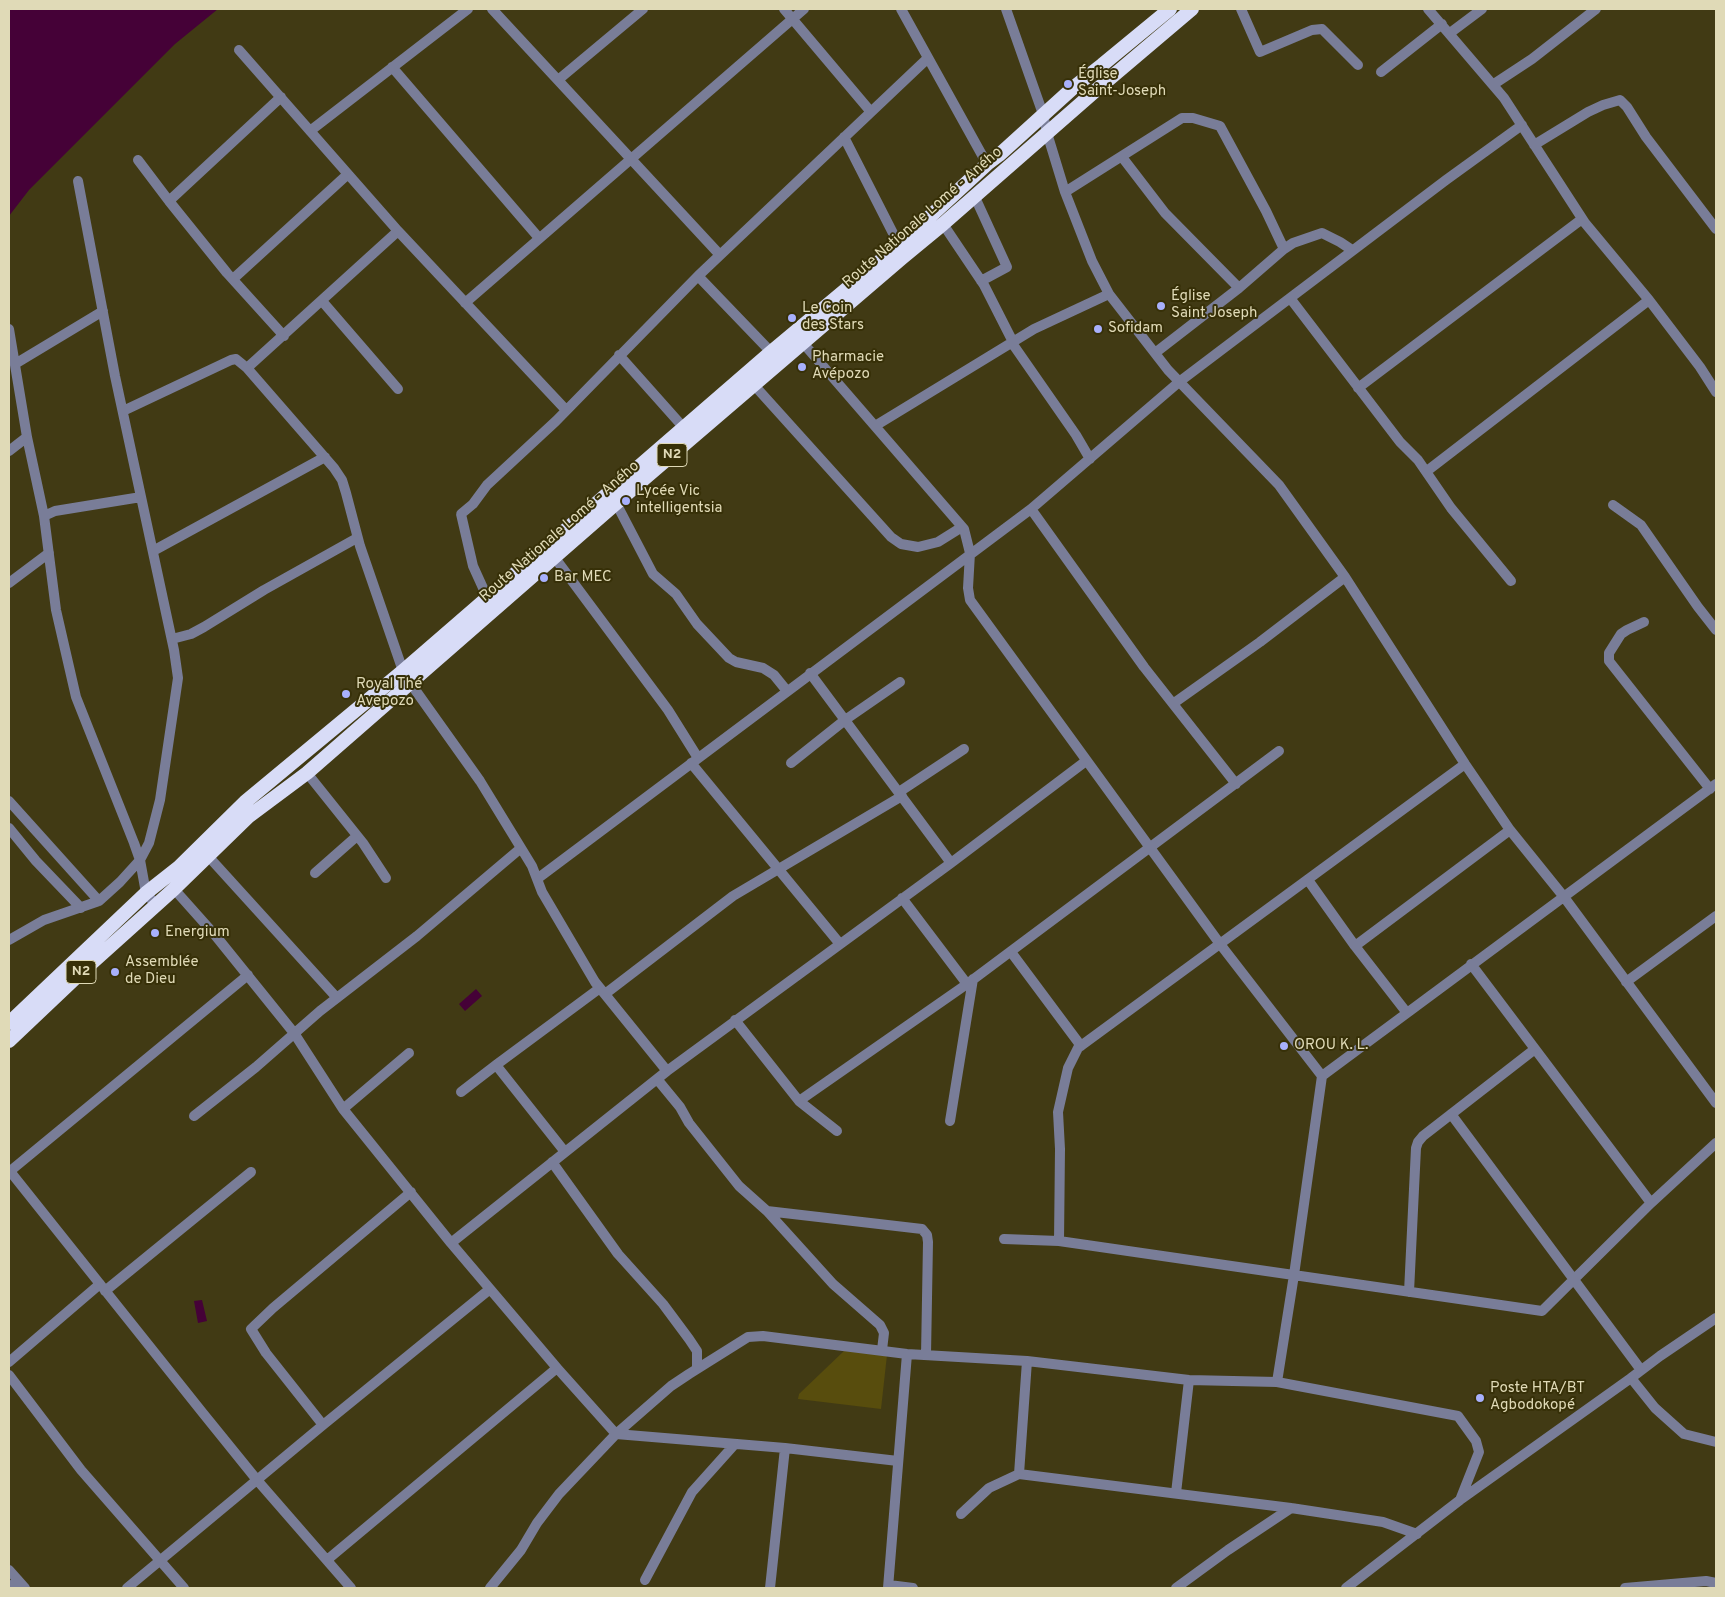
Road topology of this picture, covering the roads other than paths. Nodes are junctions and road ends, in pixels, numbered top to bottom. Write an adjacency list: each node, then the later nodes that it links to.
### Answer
1 (468, 9): 20 (street)
2 (492, 9): 22 (street)
3 (643, 9): 22 (street)
4 (784, 9): 14 (street)
5 (804, 9): 14 (street)
6 (901, 9): 18 (street)
7 (1006, 9): 26 (street)
8 (1170, 9): 26 (highway, Route Nationale Lomé - Aného / N2)
9 (1192, 9): 29 (highway, Route Nationale Lomé - Aného / N2)
10 (1241, 9): 19 (street)
11 (1428, 9): 15 (street)
12 (1482, 9): 16 (street)
13 (1596, 9): 23 (street)
14 (792, 19): 25 (street); 33 (street)
15 (1442, 24): 16 (street); 21 (street)
16 (1450, 33): 23 (street)
17 (239, 50): 24 (street)
18 (928, 58): 25 (street); 35 (street)
19 (1358, 65)
20 (392, 67): 28 (street); 45 (street)
21 (1381, 72)
22 (558, 80): 33 (street)
23 (1494, 84): 27 (street)
24 (281, 97): 28 (street); 40 (street)
25 (871, 112): 30 (street)
26 (1043, 114): 29 (street); 35 (highway, Route Nationale Lomé - Aného / N2)
27 (1522, 125): 31 (street); 48 (street)
28 (310, 131): 36 (street)
29 (1047, 134): 38 (street); 39 (highway, Route Nationale Lomé - Aného / N2)
30 (844, 137): 46 (street); 49 (street)
31 (1534, 145): 41 (street); 43 (street)
32 (1122, 157): 38 (street); 47 (street); 53 (street)
33 (630, 159): 45 (street); 49 (street)
34 (138, 160): 40 (street)
35 (987, 164): 46 (highway, Route Nationale Lomé - Aného / N2)
36 (348, 174): 44 (street); 51 (street)
37 (78, 181): 59 (street)
38 (1066, 192): 54 (street)
39 (974, 195): 42 (highway, Route Nationale Lomé - Aného / N2); 52 (street)
40 (169, 201): 51 (street)
41 (1582, 219): 56 (street); 71 (street)
42 (943, 224): 52 (street); 63 (highway, Route Nationale Lomé - Aného / N2)
43 (1716, 229)
44 (398, 231): 57 (street); 58 (street)
45 (539, 238): 58 (street)
46 (899, 245): 64 (highway, Route Nationale Lomé - Aného / N2)
47 (1284, 248): 48 (street); 53 (street)
48 (1352, 250): 55 (street)
49 (720, 255): 50 (street)
50 (698, 276): 64 (street); 66 (street)
51 (233, 279): 61 (street)
52 (982, 281): 62 (street)
53 (1238, 288): 65 (street)
54 (1109, 294): 62 (street); 65 (street)
55 (1290, 298): 69 (street); 71 (street)
56 (1649, 300): 73 (street); 82 (street)
57 (322, 301): 61 (street); 72 (street)
58 (465, 303): 74 (street)
59 (103, 311): 67 (street); 75 (street)
60 (9, 329): 67 (street)
61 (284, 336): 68 (street)
62 (1013, 342): 76 (street); 81 (street)
63 (803, 343): 70 (highway, Route Nationale Lomé - Aného / N2); 76 (street)
64 (771, 352): 77 (highway, Route Nationale Lomé - Aného / N2)
65 (1155, 353): 69 (street)
66 (619, 354): 74 (street); 77 (street)
67 (15, 364): 78 (street)
68 (247, 368): 75 (street); 80 (street)
69 (1179, 382): 81 (street); 94 (street)
70 (754, 385): 84 (highway, Route Nationale Lomé - Aného / N2); 88 (street)
71 (1358, 388): 82 (street)
72 (398, 389)
73 (1716, 392)
74 (566, 410): 97 (street)
75 (123, 411): 83 (street)
76 (875, 426): 88 (street)
77 (684, 428): 97 (highway, Route Nationale Lomé - Aného / N2)
78 (27, 437): 79 (street); 87 (street)
79 (9, 451)
80 (325, 457): 89 (street); 90 (street)
81 (1090, 459): 86 (street)
82 (1427, 471): 95 (street)
83 (141, 497): 87 (street); 90 (street)
84 (616, 504): 93 (highway, Route Nationale Lomé - Aného / N2); 105 (street)
85 (1613, 505): 99 (street)
86 (1031, 509): 92 (street); 106 (street)
87 (44, 516): 91 (street)
88 (962, 527): 92 (street)
89 (357, 538): 100 (street); 101 (street)
90 (152, 550): 100 (street)
91 (49, 553): 96 (street); 125 (street)
92 (970, 553): 102 (street); 111 (street)
93 (555, 558): 104 (highway, Route Nationale Lomé - Aného / N2); 110 (street)
94 (1345, 577): 106 (street); 113 (street)
95 (1511, 581)
96 (9, 584)
97 (488, 598): 101 (highway, Route Nationale Lomé - Aného / N2)
98 (1644, 622): 116 (street)
99 (1716, 630)
100 (172, 639): 125 (street)
101 (403, 671): 133 (highway, Route Nationale Lomé - Aného / N2)
102 (810, 673): 105 (street); 107 (street)
103 (900, 682): 107 (street)
104 (411, 684): 114 (highway, Route Nationale Lomé - Aného / N2); 122 (street)
105 (787, 691): 110 (street)
106 (1174, 703): 115 (street)
107 (845, 720): 112 (street); 117 (street)
108 (964, 749): 117 (street)
109 (1279, 751): 115 (street)
110 (695, 761): 127 (street); 130 (street)
111 (1086, 761): 123 (street); 126 (street)
112 (791, 763)
113 (1465, 764): 120 (street); 131 (street)
114 (307, 773): 121 (street); 124 (highway, Route Nationale Lomé - Aného / N2)
115 (1236, 784): 123 (street)
116 (1713, 787): 135 (street)
117 (900, 794): 126 (street); 127 (street)
118 (9, 801): 136 (street)
119 (9, 828): 138 (street)
120 (1510, 830): 135 (street); 143 (street)
121 (357, 836): 128 (street); 129 (street)
122 (521, 848): 130 (street); 150 (street)
123 (1149, 848): 142 (street); 144 (street)
124 (208, 856): 132 (highway, Route Nationale Lomé - Aného / N2); 150 (street)
125 (140, 860): 133 (street); 136 (street)
126 (951, 863): 134 (street)
127 (778, 869): 141 (street); 149 (street)
128 (315, 873)
129 (386, 878)
130 (537, 879): 149 (street)
131 (1308, 880): 142 (street); 143 (street)
132 (174, 889): 137 (highway, Route Nationale Lomé - Aného / N2); 146 (street)
133 (146, 893): 137 (street); 153 (highway, Route Nationale Lomé - Aného / N2)
134 (902, 898): 141 (street); 147 (street)
135 (1564, 898): 145 (street); 148 (street)
136 (99, 901): 138 (street)
137 (156, 905): 155 (highway, N2)
138 (81, 908): 140 (street)
139 (1715, 918): 148 (street)
140 (9, 940)
141 (840, 944): 152 (street)
142 (1220, 944): 156 (street); 161 (street)
143 (1355, 946): 151 (street)
144 (1011, 952): 147 (street); 156 (street)
145 (1471, 964): 151 (street); 157 (street)
146 (248, 975): 154 (street); 174 (street)
147 (970, 982): 164 (street); 169 (street)
148 (1626, 982): 165 (street)
149 (602, 991): 159 (street); 160 (street)
150 (337, 998): 154 (street)
151 (1407, 1013): 161 (street)
152 (735, 1020): 160 (street); 164 (street)
153 (9, 1023)
154 (294, 1033): 166 (street); 168 (street)
155 (9, 1041)
156 (1081, 1046): 180 (street)
157 (1535, 1049): 167 (street); 177 (street)
158 (409, 1053): 166 (street)
159 (496, 1065): 163 (street); 172 (street)
160 (667, 1071): 162 (street)
161 (1322, 1076): 182 (street)
162 (657, 1079): 172 (street); 178 (street)
163 (461, 1092)
164 (799, 1101): 170 (street)
165 (1716, 1103)
166 (343, 1109): 176 (street)
167 (1450, 1114): 183 (street); 186 (street)
168 (194, 1116)
169 (950, 1121)
170 (837, 1131)
171 (1716, 1143): 177 (street)
172 (565, 1152): 173 (street)
173 (552, 1162): 181 (street); 194 (street)
174 (9, 1171): 184 (street)
175 (251, 1172): 184 (street)
176 (411, 1192): 181 (street); 200 (street)
177 (1651, 1203): 183 (street)
178 (767, 1211): 188 (street); 190 (street)
179 (1004, 1239): 180 (street)
180 (1059, 1241): 182 (street)
181 (451, 1243): 185 (street)
182 (1294, 1275): 186 (street); 199 (street)
183 (1573, 1280): 186 (street); 195 (street)
184 (103, 1287): 192 (street); 207 (street)
185 (490, 1289): 193 (street); 200 (street)
186 (1409, 1292)
187 (1716, 1318): 195 (street)
188 (882, 1350): 189 (street); 194 (street)
189 (907, 1354): 190 (street); 205 (street)
190 (926, 1355): 191 (street)
191 (1028, 1361): 198 (street); 206 (street)
192 (9, 1362)
193 (557, 1368): 201 (street); 213 (street)
194 (697, 1369): 201 (street)
195 (1641, 1370): 197 (street)
196 (9, 1375): 214 (street)
197 (1631, 1378): 202 (street); 209 (street)
198 (1188, 1380): 199 (street); 208 (street)
199 (1277, 1382): 209 (street)
200 (323, 1425): 207 (street)
201 (616, 1434): 203 (street); 219 (street)
202 (1716, 1442)
203 (734, 1444): 204 (street); 217 (street)
204 (785, 1448): 205 (street); 226 (street)
205 (898, 1461): 220 (street)
206 (1019, 1474): 208 (street); 211 (street)
207 (257, 1480): 213 (street); 214 (street)
208 (1176, 1494): 210 (street)
209 (1460, 1500): 212 (street)
210 (1292, 1508): 212 (street); 228 (street)
211 (961, 1514)
212 (1417, 1534): 229 (street)
213 (327, 1560): 225 (street)
214 (161, 1561): 223 (street); 224 (street)
215 (9, 1570): 216 (street)
216 (18, 1580): 221 (street); 222 (street)
217 (645, 1580)
218 (1716, 1583): 230 (street)
219 (493, 1587)
220 (888, 1587): 227 (street)
221 (9, 1588)
222 (25, 1588)
223 (127, 1588)
224 (184, 1588)
225 (351, 1588)
226 (770, 1588)
227 (913, 1588)
228 (1176, 1588)
229 (1346, 1588)
230 (1625, 1588)

